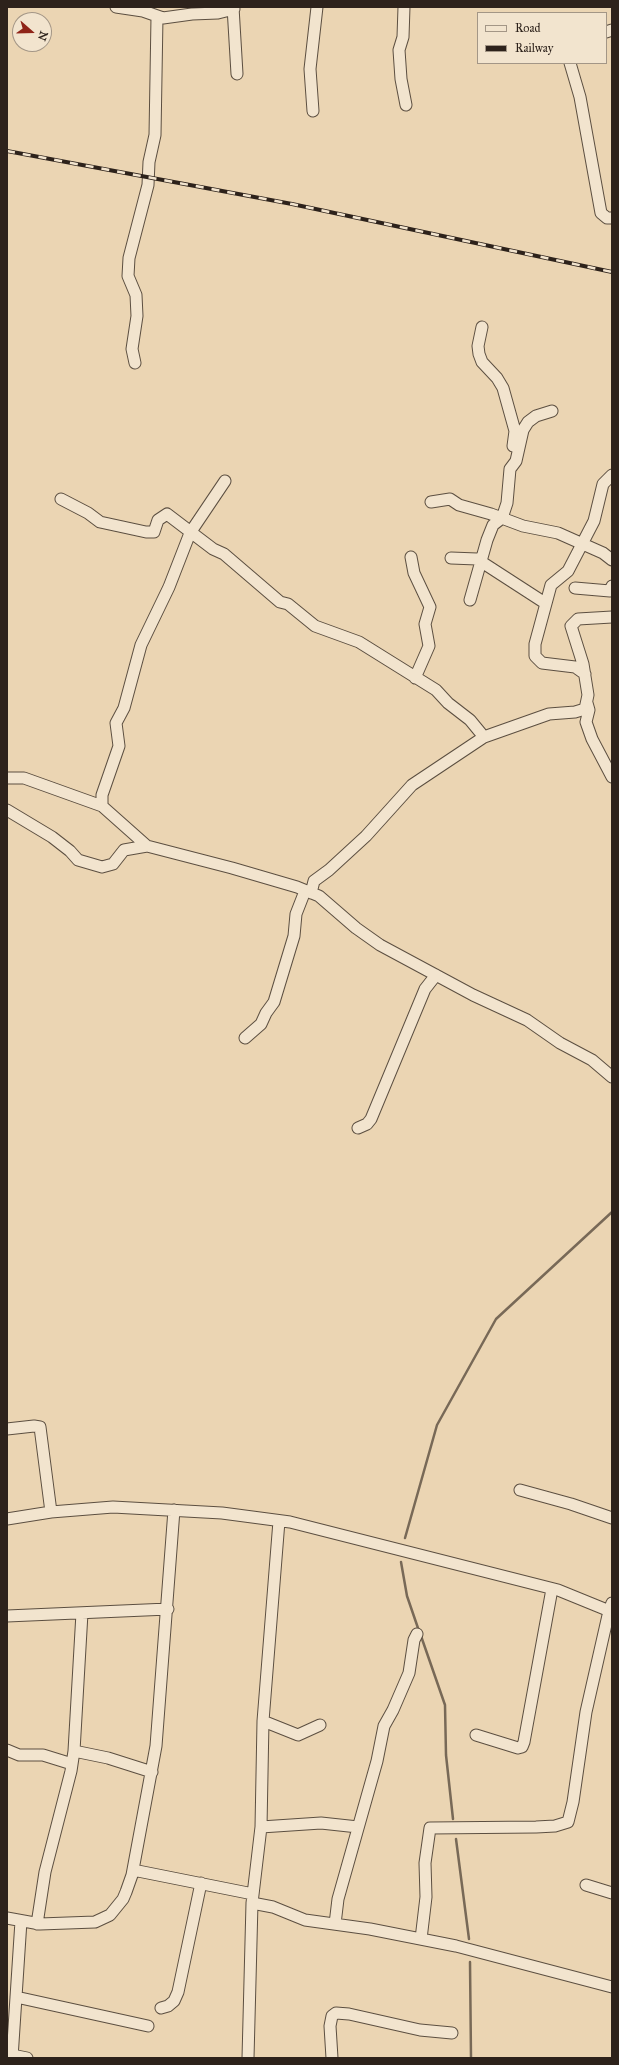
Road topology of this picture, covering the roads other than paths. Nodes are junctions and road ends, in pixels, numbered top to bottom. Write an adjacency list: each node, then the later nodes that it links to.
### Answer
1 (116, 7): 5 (street)
2 (317, 7): 9 (street)
3 (404, 7): 8 (street)
4 (234, 8): 5 (street); 7 (street)
5 (157, 17): 12 (street)
6 (570, 64): 10 (street)
7 (237, 74)
8 (406, 105)
9 (313, 111)
10 (612, 218)
11 (482, 327): 14 (street)
12 (135, 363)
13 (552, 411): 14 (street)
14 (510, 469): 19 (street)
15 (612, 475): 21 (street)
16 (225, 481): 20 (street)
17 (61, 500): 20 (street)
18 (431, 502): 19 (street)
19 (502, 518): 21 (street); 25 (street)
20 (190, 533): 32 (street); 37 (street)
21 (582, 544): 24 (street); 29 (street)
22 (411, 558): 32 (street)
23 (451, 558): 25 (street)
24 (612, 560)
25 (481, 562): 28 (street); 29 (street)
26 (612, 586): 27 (street)
27 (575, 588)
28 (470, 600)
29 (545, 603): 31 (street)
30 (612, 617): 31 (street)
31 (585, 674): 33 (street)
32 (415, 678): 34 (street)
33 (587, 703): 34 (street); 35 (street)
34 (484, 737): 40 (street)
35 (612, 777)
36 (7, 778): 37 (street)
37 (102, 806): 39 (street)
38 (7, 810): 39 (street)
39 (147, 846): 40 (street)
40 (308, 892): 41 (street); 42 (street)
41 (436, 975): 43 (street); 44 (street)
42 (245, 1038)
43 (612, 1077)
44 (358, 1128)
45 (7, 1429): 48 (street)
46 (520, 1490): 49 (street)
47 (174, 1510): 48 (street); 51 (street); 53 (street)
48 (50, 1512): 50 (street)
49 (612, 1518)
50 (7, 1519)
51 (279, 1521): 52 (street); 58 (street)
52 (552, 1589): 54 (street); 60 (street)
53 (168, 1609): 55 (street); 64 (street)
54 (611, 1609): 76 (street)
55 (82, 1613): 56 (street); 62 (street)
56 (7, 1616)
57 (417, 1634): 66 (street)
58 (263, 1721): 59 (street); 65 (street)
59 (320, 1726)
60 (476, 1735)
61 (7, 1750): 63 (street)
62 (74, 1751): 63 (street); 64 (street)
63 (72, 1764): 74 (street)
64 (152, 1772): 67 (street)
65 (261, 1827): 66 (street); 71 (street)
66 (358, 1827): 75 (street)
67 (133, 1870): 68 (street); 74 (street)
68 (201, 1883): 71 (street); 79 (street)
69 (586, 1885): 70 (street)
70 (612, 1893)
71 (253, 1898): 75 (street); 84 (street)
72 (7, 1918): 73 (street)
73 (22, 1922): 74 (street); 78 (street)
74 (37, 1924)
75 (335, 1924): 76 (street)
76 (421, 1939): 77 (street)
77 (612, 1987)
78 (13, 1992): 80 (street); 82 (street)
79 (161, 2008)
80 (148, 2026)
81 (452, 2033): 85 (street)
82 (12, 2056): 83 (street)
83 (27, 2058)
84 (248, 2058)
85 (332, 2058)

